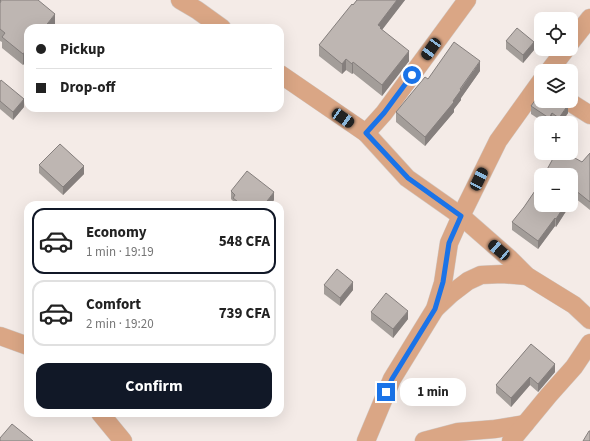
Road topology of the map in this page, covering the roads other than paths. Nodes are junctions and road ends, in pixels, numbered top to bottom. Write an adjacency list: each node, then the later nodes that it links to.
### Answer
1 (180, 0): 4 (street)
2 (467, 0): 10 (street)
3 (590, 18): 5 (street)
4 (216, 24)
5 (578, 33)
6 (284, 77): 10 (street)
7 (534, 92): 11 (street)
8 (578, 107): 9 (street)
9 (590, 115)
10 (366, 133): 11 (street)
11 (461, 216): 12 (street); 13 (street)
12 (527, 276): 13 (street); 14 (street)
13 (435, 309): 21 (street)
14 (590, 320)
15 (0, 336): 17 (street)
16 (590, 344): 19 (street)
17 (24, 345)
18 (103, 417): 20 (street)
19 (525, 424): 22 (street); 23 (street)
20 (123, 441)
21 (366, 441)
22 (424, 441)
23 (511, 441)

